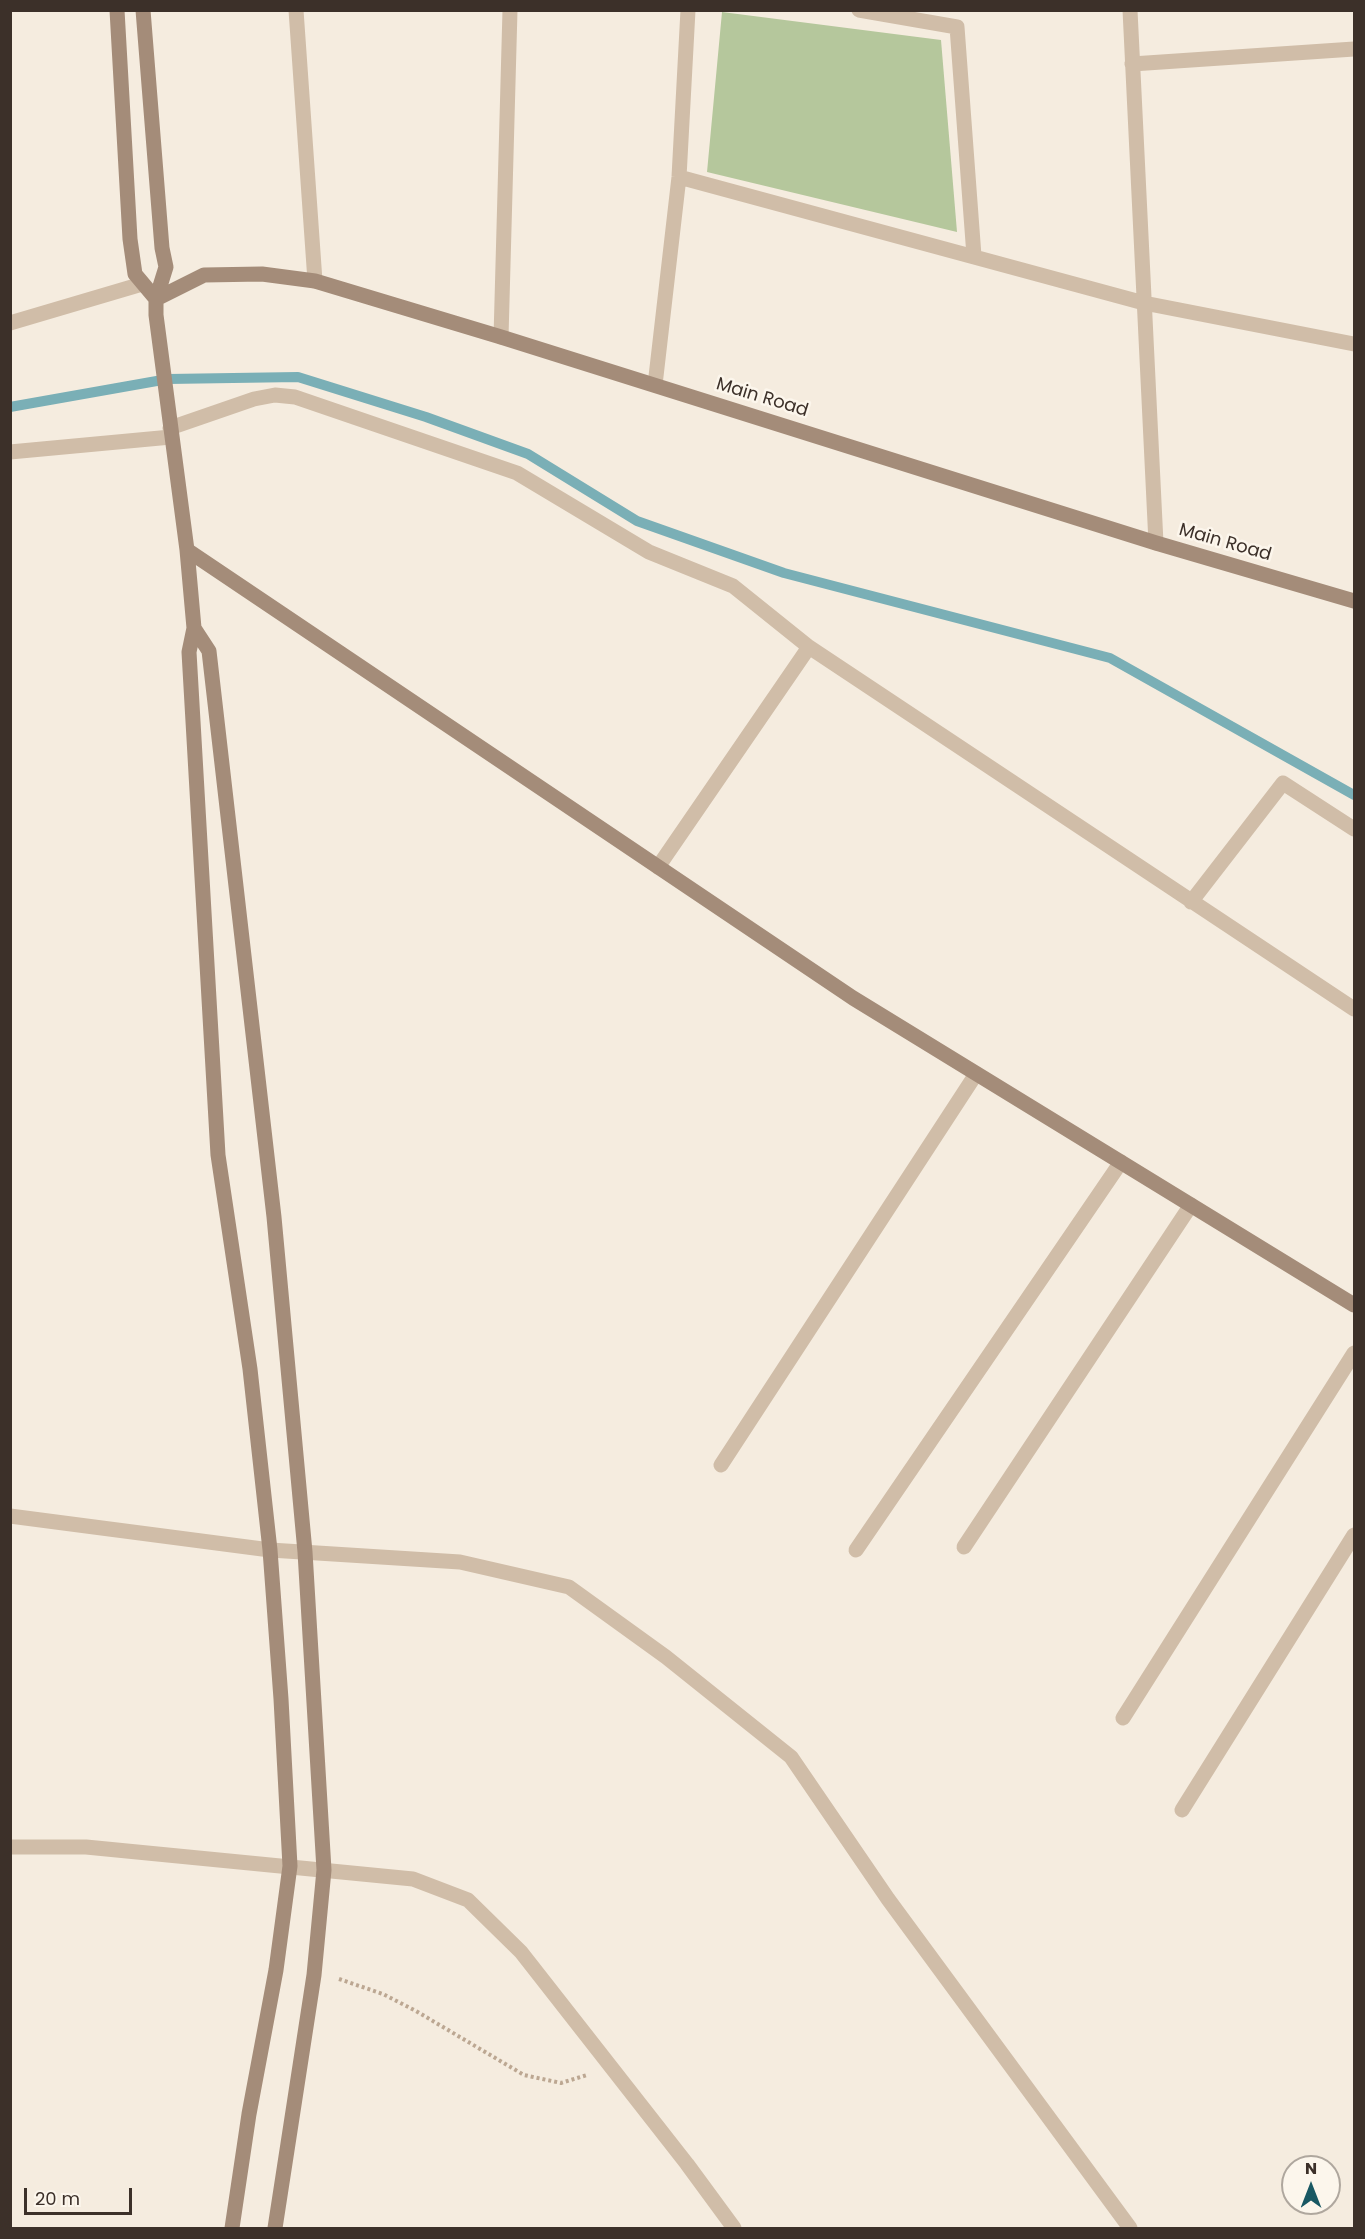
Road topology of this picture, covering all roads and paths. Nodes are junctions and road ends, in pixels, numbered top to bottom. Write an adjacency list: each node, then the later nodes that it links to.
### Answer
1 (117, 10): 13 (street)
2 (143, 10): 14 (street)
3 (296, 10): 12 (street)
4 (510, 10): 17 (street)
5 (688, 10): 10 (street)
6 (859, 10): 11 (street)
7 (1130, 10): 9 (street)
8 (1354, 49): 9 (street)
9 (1132, 64): 15 (street)
10 (679, 177): 11 (street); 19 (street)
11 (974, 256): 15 (street)
12 (315, 281): 14 (street, Main Road); 17 (street, Main Road)
13 (142, 284): 14 (street); 16 (street)
14 (156, 299): 20 (street)
15 (1144, 303): 18 (street); 22 (street)
16 (10, 323)
17 (501, 337): 19 (street, Main Road)
18 (1354, 344)
19 (654, 385): 22 (street, Main Road)
20 (170, 429): 21 (street); 23 (street); 26 (street)
21 (10, 452)
22 (1156, 543): 24 (street, Main Road)
23 (187, 550): 25 (street); 28 (street)
24 (1354, 602)
25 (194, 628): 40 (street); 42 (street)
26 (809, 646): 28 (street); 29 (street)
27 (1354, 829): 29 (street)
28 (658, 867): 31 (street)
29 (1191, 902): 30 (street)
30 (1354, 1009)
31 (976, 1074): 32 (street); 36 (street)
32 (1121, 1162): 33 (street); 41 (street)
33 (1191, 1205): 34 (street); 39 (street)
34 (1354, 1305)
35 (1354, 1353): 43 (street)
36 (721, 1465)
37 (10, 1515): 40 (street)
38 (1354, 1535): 44 (street)
39 (964, 1547)
40 (270, 1550): 42 (street); 46 (street)
41 (856, 1550)
42 (305, 1552): 47 (street); 53 (street)
43 (1123, 1718)
44 (1182, 1810)
45 (10, 1847): 46 (street)
46 (290, 1866): 47 (street); 50 (street)
47 (324, 1870): 48 (street); 49 (street)
48 (314, 1975): 49 (path); 51 (street)
49 (607, 2061): 52 (street)
50 (232, 2229)
51 (275, 2229)
52 (734, 2229)
53 (1130, 2229)

